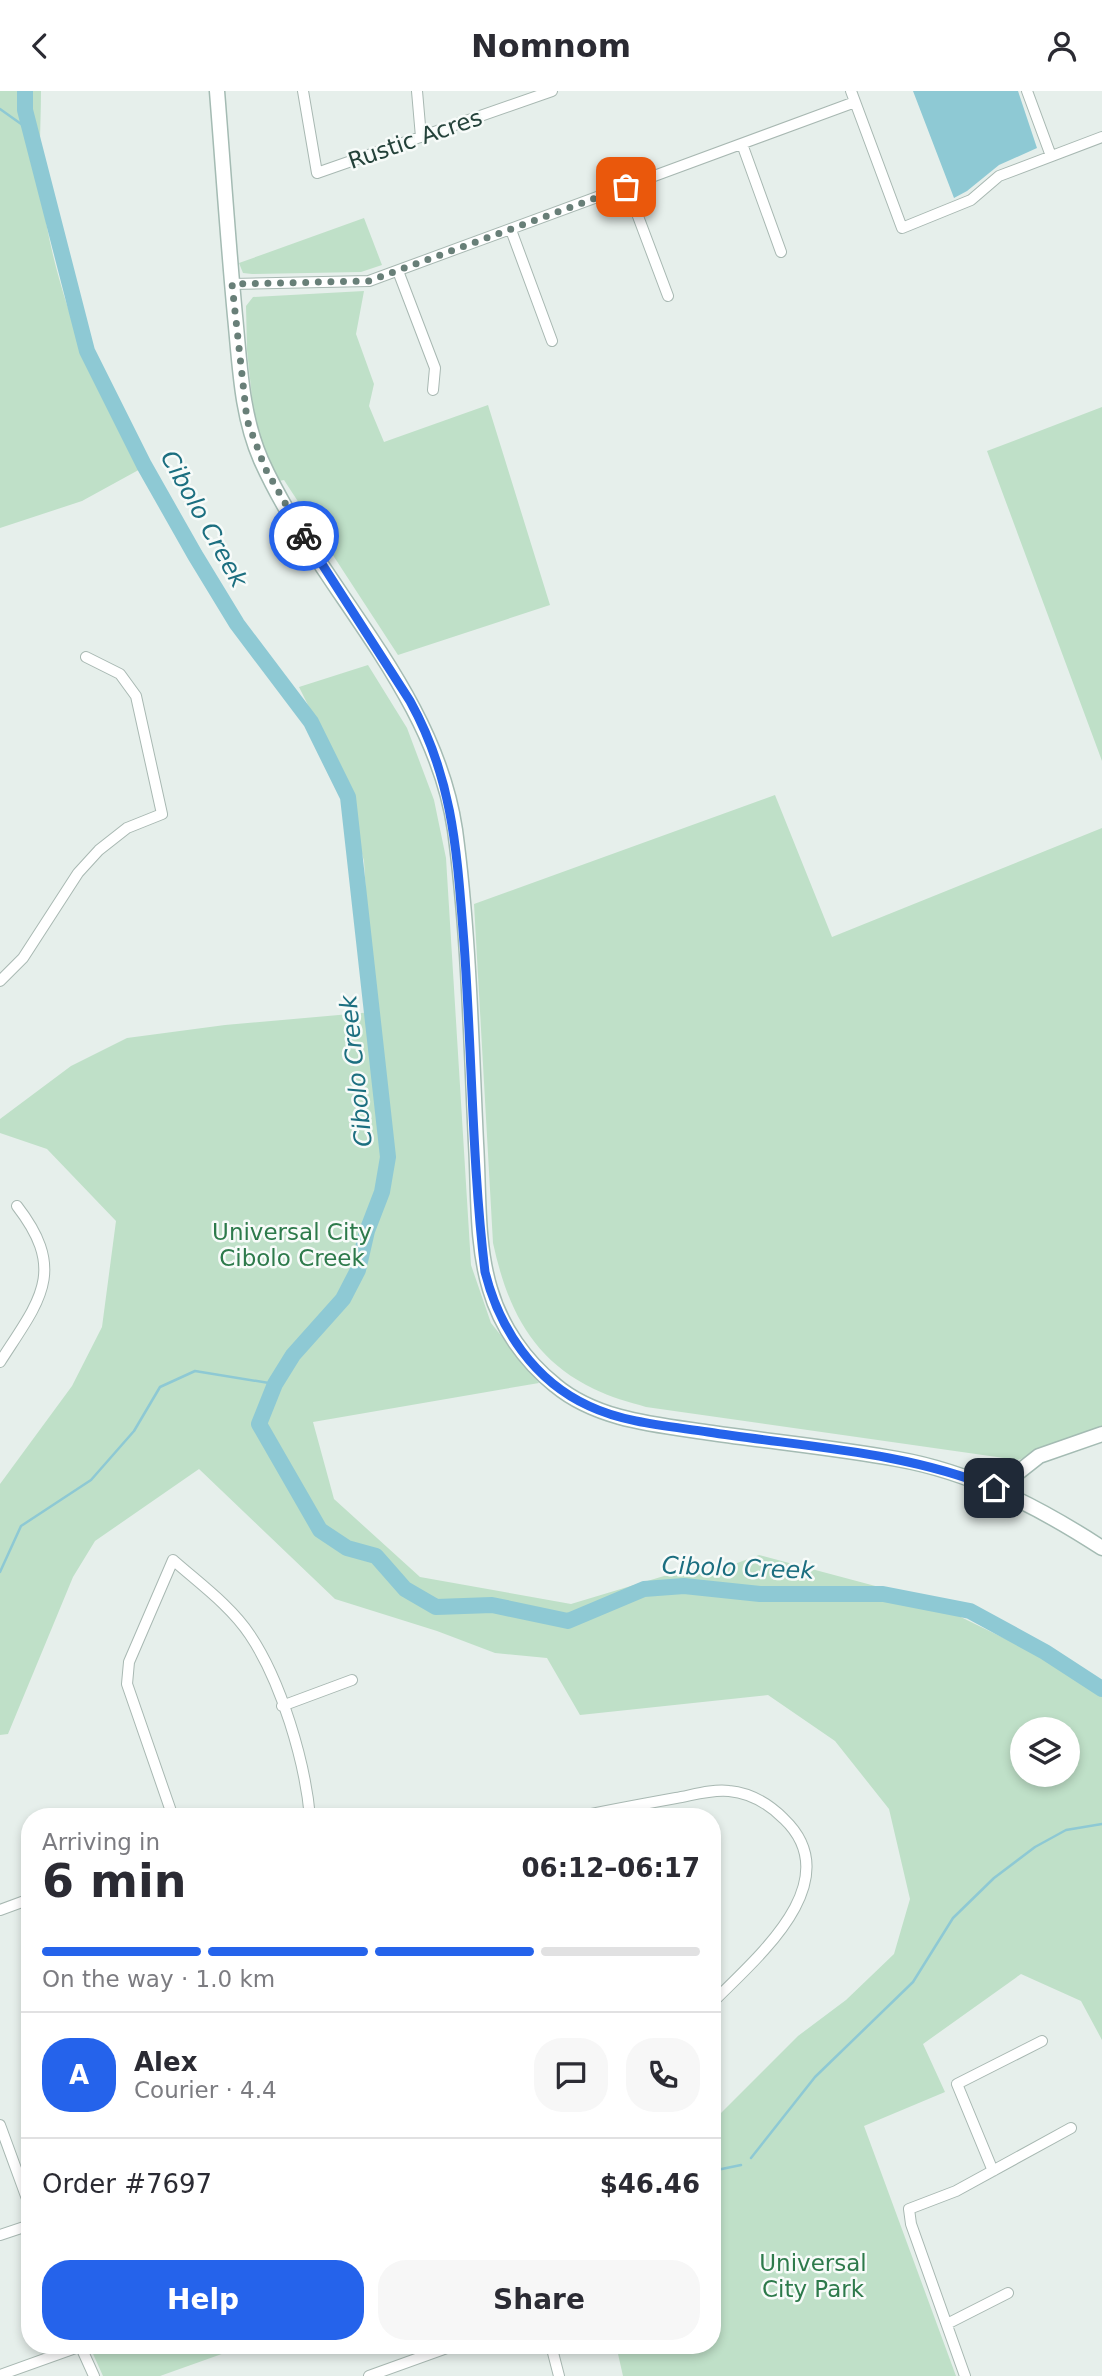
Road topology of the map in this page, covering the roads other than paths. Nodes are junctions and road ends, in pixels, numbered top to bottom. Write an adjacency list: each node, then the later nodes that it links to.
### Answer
1 (217, 91): 17 (main road)
2 (303, 91): 9 (street, Rustic Acres)
3 (417, 91): 9 (street)
4 (552, 91): 7 (street, Rustic Acres)
5 (851, 91): 8 (street)
6 (1027, 91): 12 (street)
7 (533, 94): 9 (street, Rustic Acres)
8 (855, 102): 11 (street); 12 (street)
9 (421, 137)
10 (1102, 137): 12 (street)
11 (742, 144): 13 (street); 15 (street)
12 (1051, 156)
13 (626, 187): 14 (street); 18 (street)
14 (511, 230): 16 (street); 19 (street)
15 (781, 252)
16 (398, 271): 17 (street); 20 (street)
17 (232, 284): 27 (main road)
18 (668, 296)
19 (552, 341)
20 (433, 390)
21 (86, 657): 22 (street)
22 (0, 981)
23 (17, 1206): 24 (street)
24 (4, 1347): 25 (street)
25 (0, 1362)
26 (1102, 1434): 27 (main road)
27 (997, 1489): 28 (main road)
28 (1102, 1548)
29 (352, 1680): 30 (street)
30 (282, 1706): 31 (street); 32 (street)
31 (170, 1808)
32 (308, 1808)
33 (630, 1808): 36 (street)
34 (21, 1902): 35 (street)
35 (0, 1910)
36 (721, 1994)
37 (1042, 2041): 40 (street)
38 (0, 2125): 41 (street)
39 (1071, 2128): 40 (street)
40 (993, 2171): 45 (street)
41 (21, 2182)
42 (21, 2228): 43 (street)
43 (0, 2235)
44 (1008, 2293): 45 (street)
45 (947, 2324): 54 (street)
46 (58, 2354): 50 (street)
47 (84, 2354): 51 (street)
48 (430, 2354): 52 (street)
49 (553, 2354): 53 (street)
50 (0, 2375)
51 (94, 2376)
52 (369, 2376)
53 (559, 2376)
54 (965, 2376)

